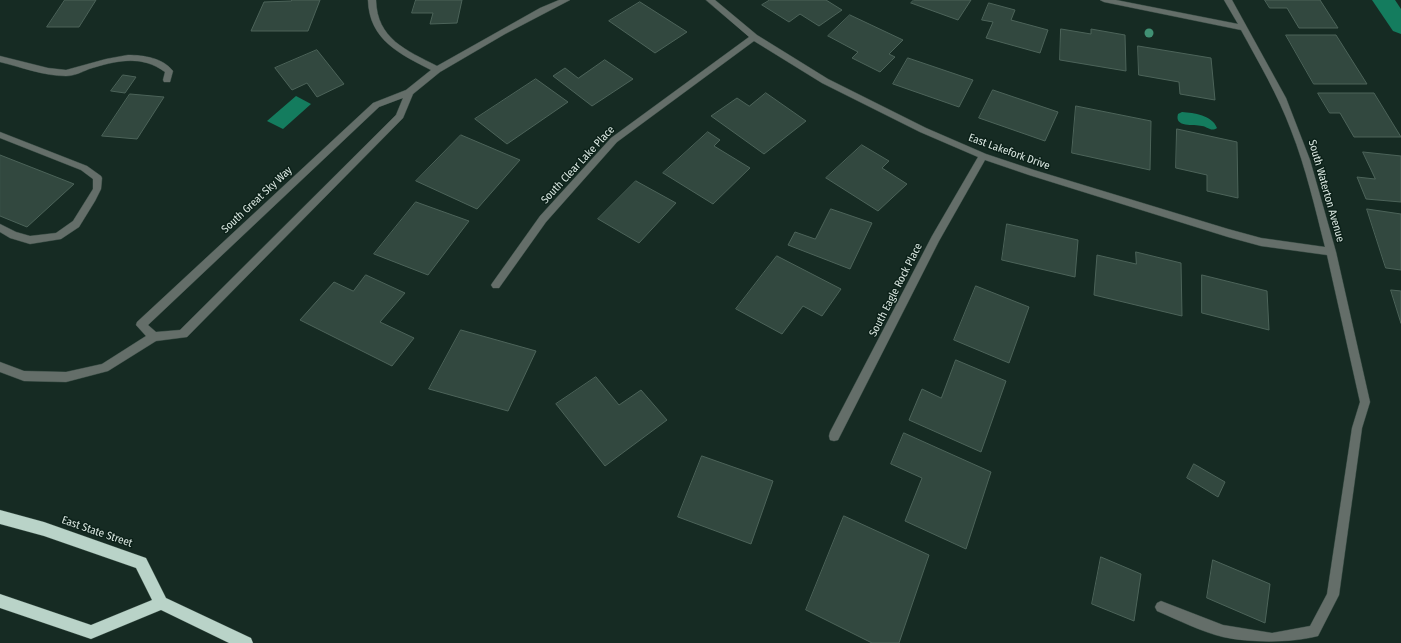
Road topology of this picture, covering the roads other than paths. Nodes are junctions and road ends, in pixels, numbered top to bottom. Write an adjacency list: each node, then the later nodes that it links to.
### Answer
1 (372, 0): 9 (street)
2 (566, 0): 9 (street, South Great Sky Way)
3 (710, 0): 7 (street, East Lakefork Drive)
4 (1104, 0): 6 (street)
5 (1228, 0): 6 (street, South Waterton Avenue)
6 (1244, 28): 15 (street, South Waterton Avenue)
7 (754, 37): 13 (street, East Lakefork Drive); 16 (street, South Clear Lake Place)
8 (0, 59): 10 (street)
9 (437, 70): 11 (street, South Great Sky Way)
10 (167, 80)
11 (409, 92): 17 (street); 17 (street, South Great Sky Way)
12 (0, 135): 14 (street)
13 (982, 156): 15 (street, East Lakefork Drive); 19 (street, South Eagle Rock Place)
14 (0, 228)
15 (1331, 252): 23 (street, South Waterton Avenue)
16 (496, 285)
17 (154, 337): 18 (street)
18 (0, 367)
19 (834, 436)
20 (0, 517): 22 (highway, East State Street)
21 (0, 602): 22 (highway)
22 (161, 603): 24 (highway)
23 (1161, 608)
24 (246, 643)

